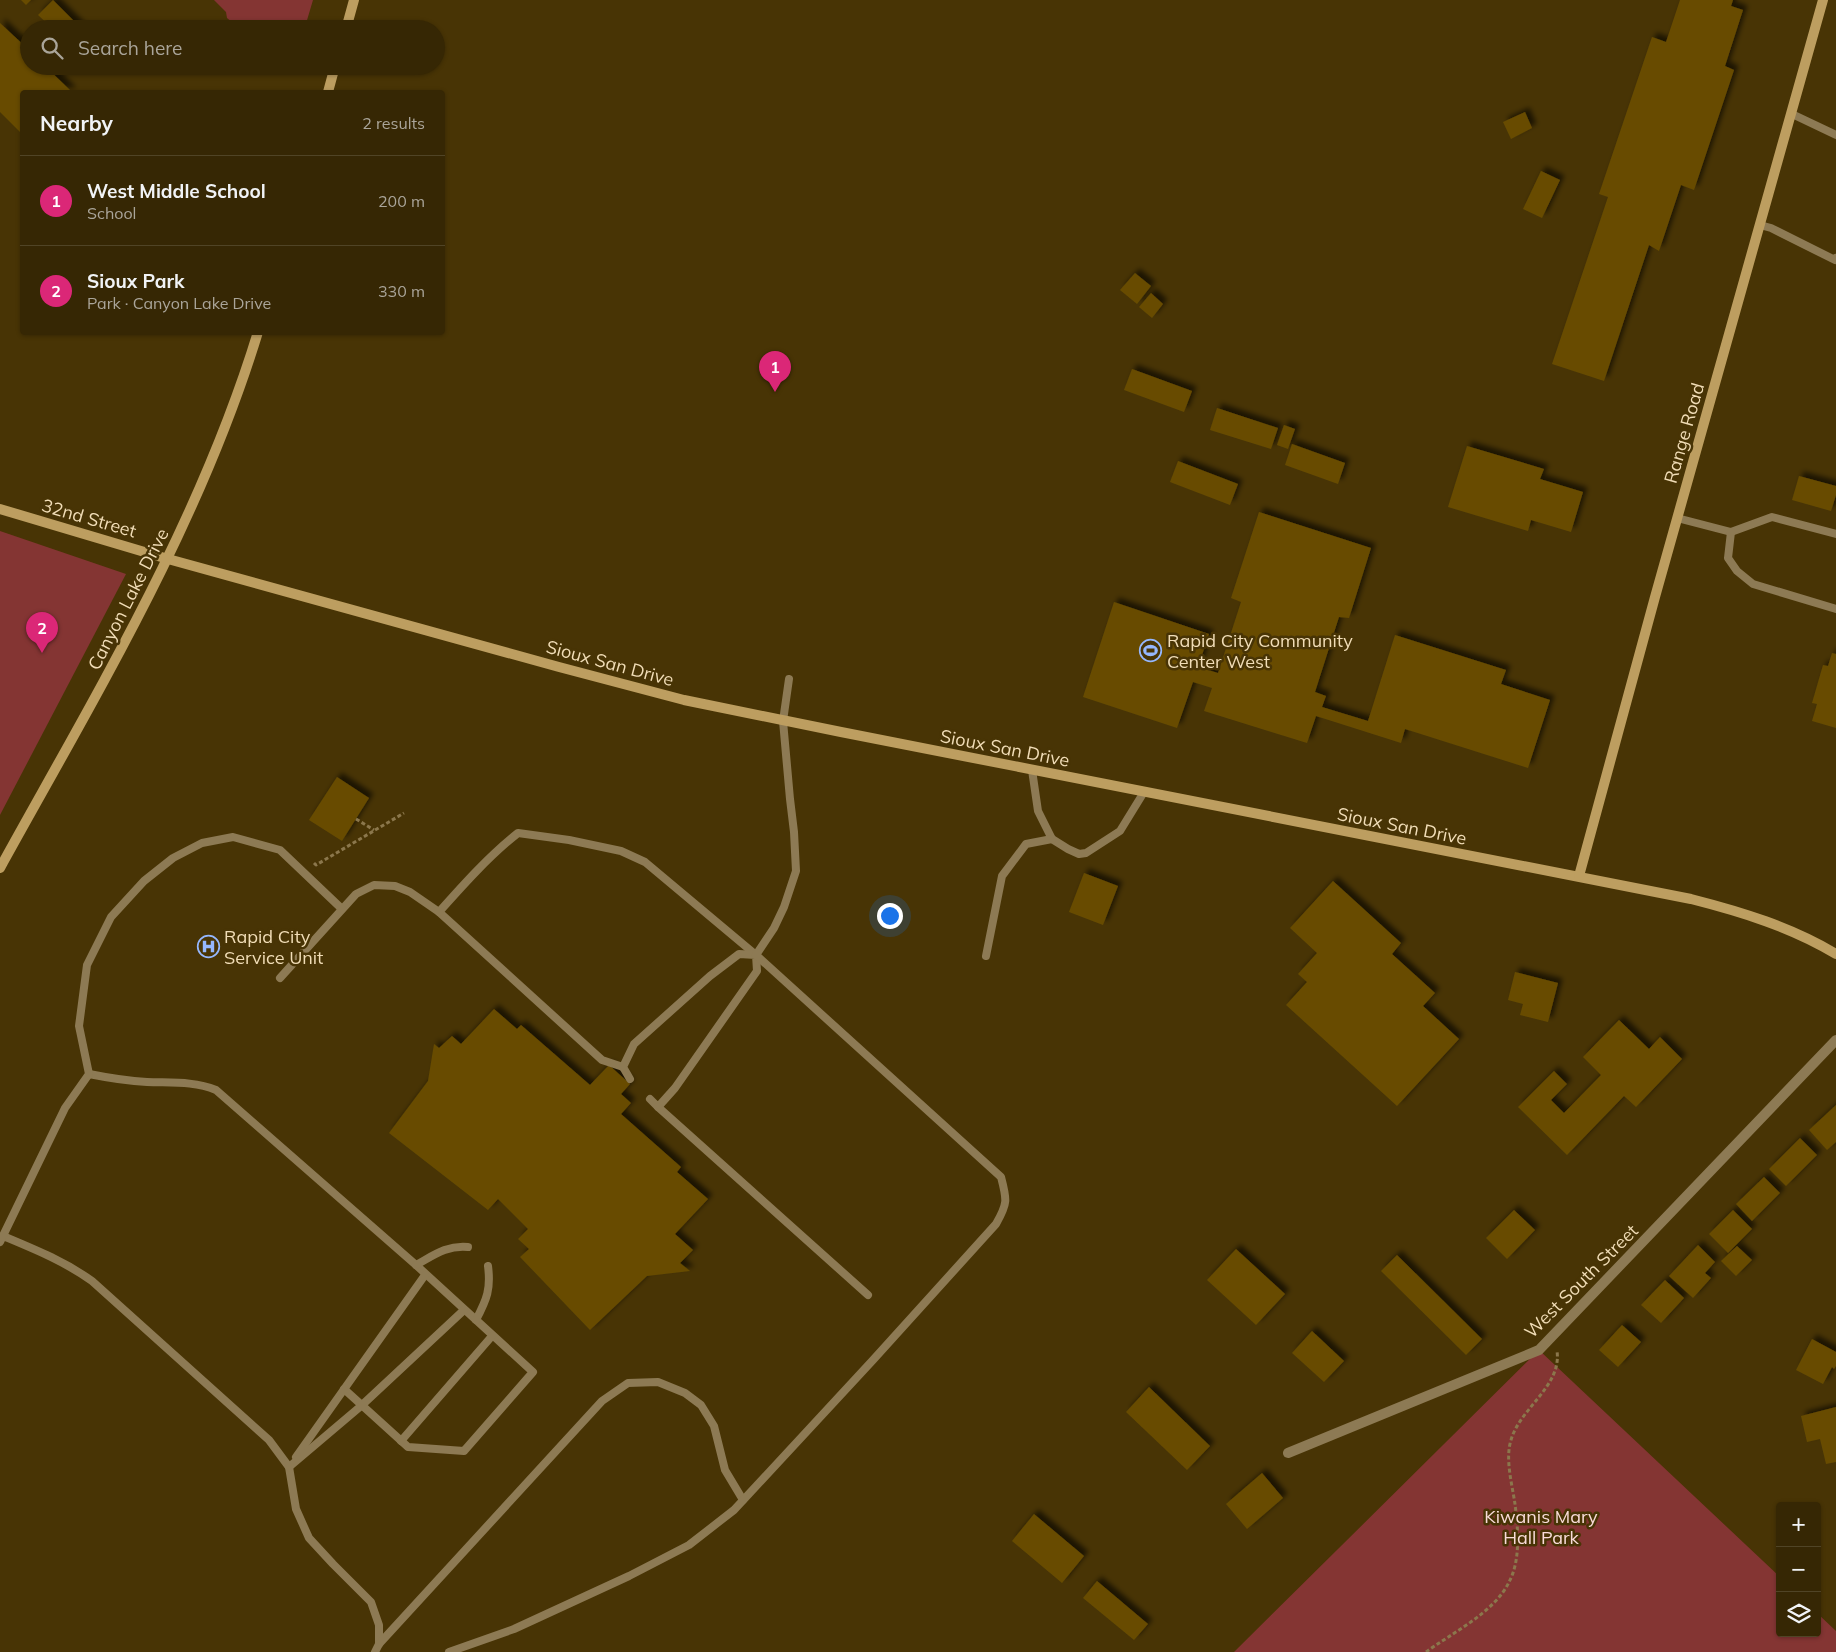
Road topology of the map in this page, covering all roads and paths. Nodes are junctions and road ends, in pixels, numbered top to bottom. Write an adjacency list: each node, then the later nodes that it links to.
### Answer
1 (354, 0): 3 (street)
2 (1823, 0): 6 (street, Range Road)
3 (348, 20)
4 (333, 75): 5 (street)
5 (329, 90)
6 (1792, 114): 7 (lane); 8 (street, Range Road)
7 (1836, 135)
8 (1760, 225): 9 (lane); 12 (street, Range Road)
9 (1836, 258)
10 (257, 335): 15 (street, Canyon Lake Drive)
11 (0, 509): 15 (street, 32nd Street)
12 (1677, 518): 13 (lane); 27 (street, Range Road)
13 (1731, 532): 14 (lane); 16 (lane)
14 (1836, 534)
15 (168, 559): 18 (street, Sioux San Drive); 26 (street, Canyon Lake Drive)
16 (1836, 608)
17 (789, 679): 18 (lane)
18 (783, 721): 19 (street, Sioux San Drive); 31 (lane)
19 (1032, 770): 20 (street, Sioux San Drive); 24 (lane)
20 (1144, 792): 24 (lane); 27 (street, Sioux San Drive)
21 (404, 813): 23 (path)
22 (356, 818): 23 (path)
23 (374, 830): 25 (path)
24 (1052, 839): 32 (lane)
25 (296, 865): 28 (lane); 36 (lane)
26 (0, 868)
27 (1579, 876): 30 (street, Sioux San Drive)
28 (342, 909): 29 (lane); 33 (lane)
29 (439, 912): 31 (lane); 35 (lane)
30 (1836, 954)
31 (756, 955): 35 (lane); 39 (lane); 55 (lane)
32 (986, 956)
33 (280, 978)
34 (1836, 1040): 49 (street, West South Street)
35 (623, 1067): 37 (lane)
36 (89, 1074): 40 (lane); 42 (lane)
37 (630, 1079)
38 (650, 1099): 39 (lane)
39 (658, 1107): 45 (lane)
40 (1, 1239): 54 (lane)
41 (468, 1247): 42 (lane)
42 (416, 1266): 44 (lane)
43 (488, 1266): 47 (lane)
44 (425, 1275): 46 (lane); 50 (lane)
45 (868, 1296)
46 (464, 1310): 47 (lane); 51 (lane)
47 (476, 1320): 48 (lane)
48 (492, 1336): 52 (lane); 52 (lane)
49 (1551, 1338): 53 (street, West South Street); 58 (path)
50 (344, 1389): 51 (lane); 54 (lane)
51 (361, 1406): 52 (lane); 54 (lane)
52 (401, 1441)
53 (1288, 1453)
54 (288, 1467): 56 (lane)
55 (744, 1500): 56 (lane); 57 (lane)
56 (377, 1648)
57 (449, 1652)
58 (1426, 1652)

